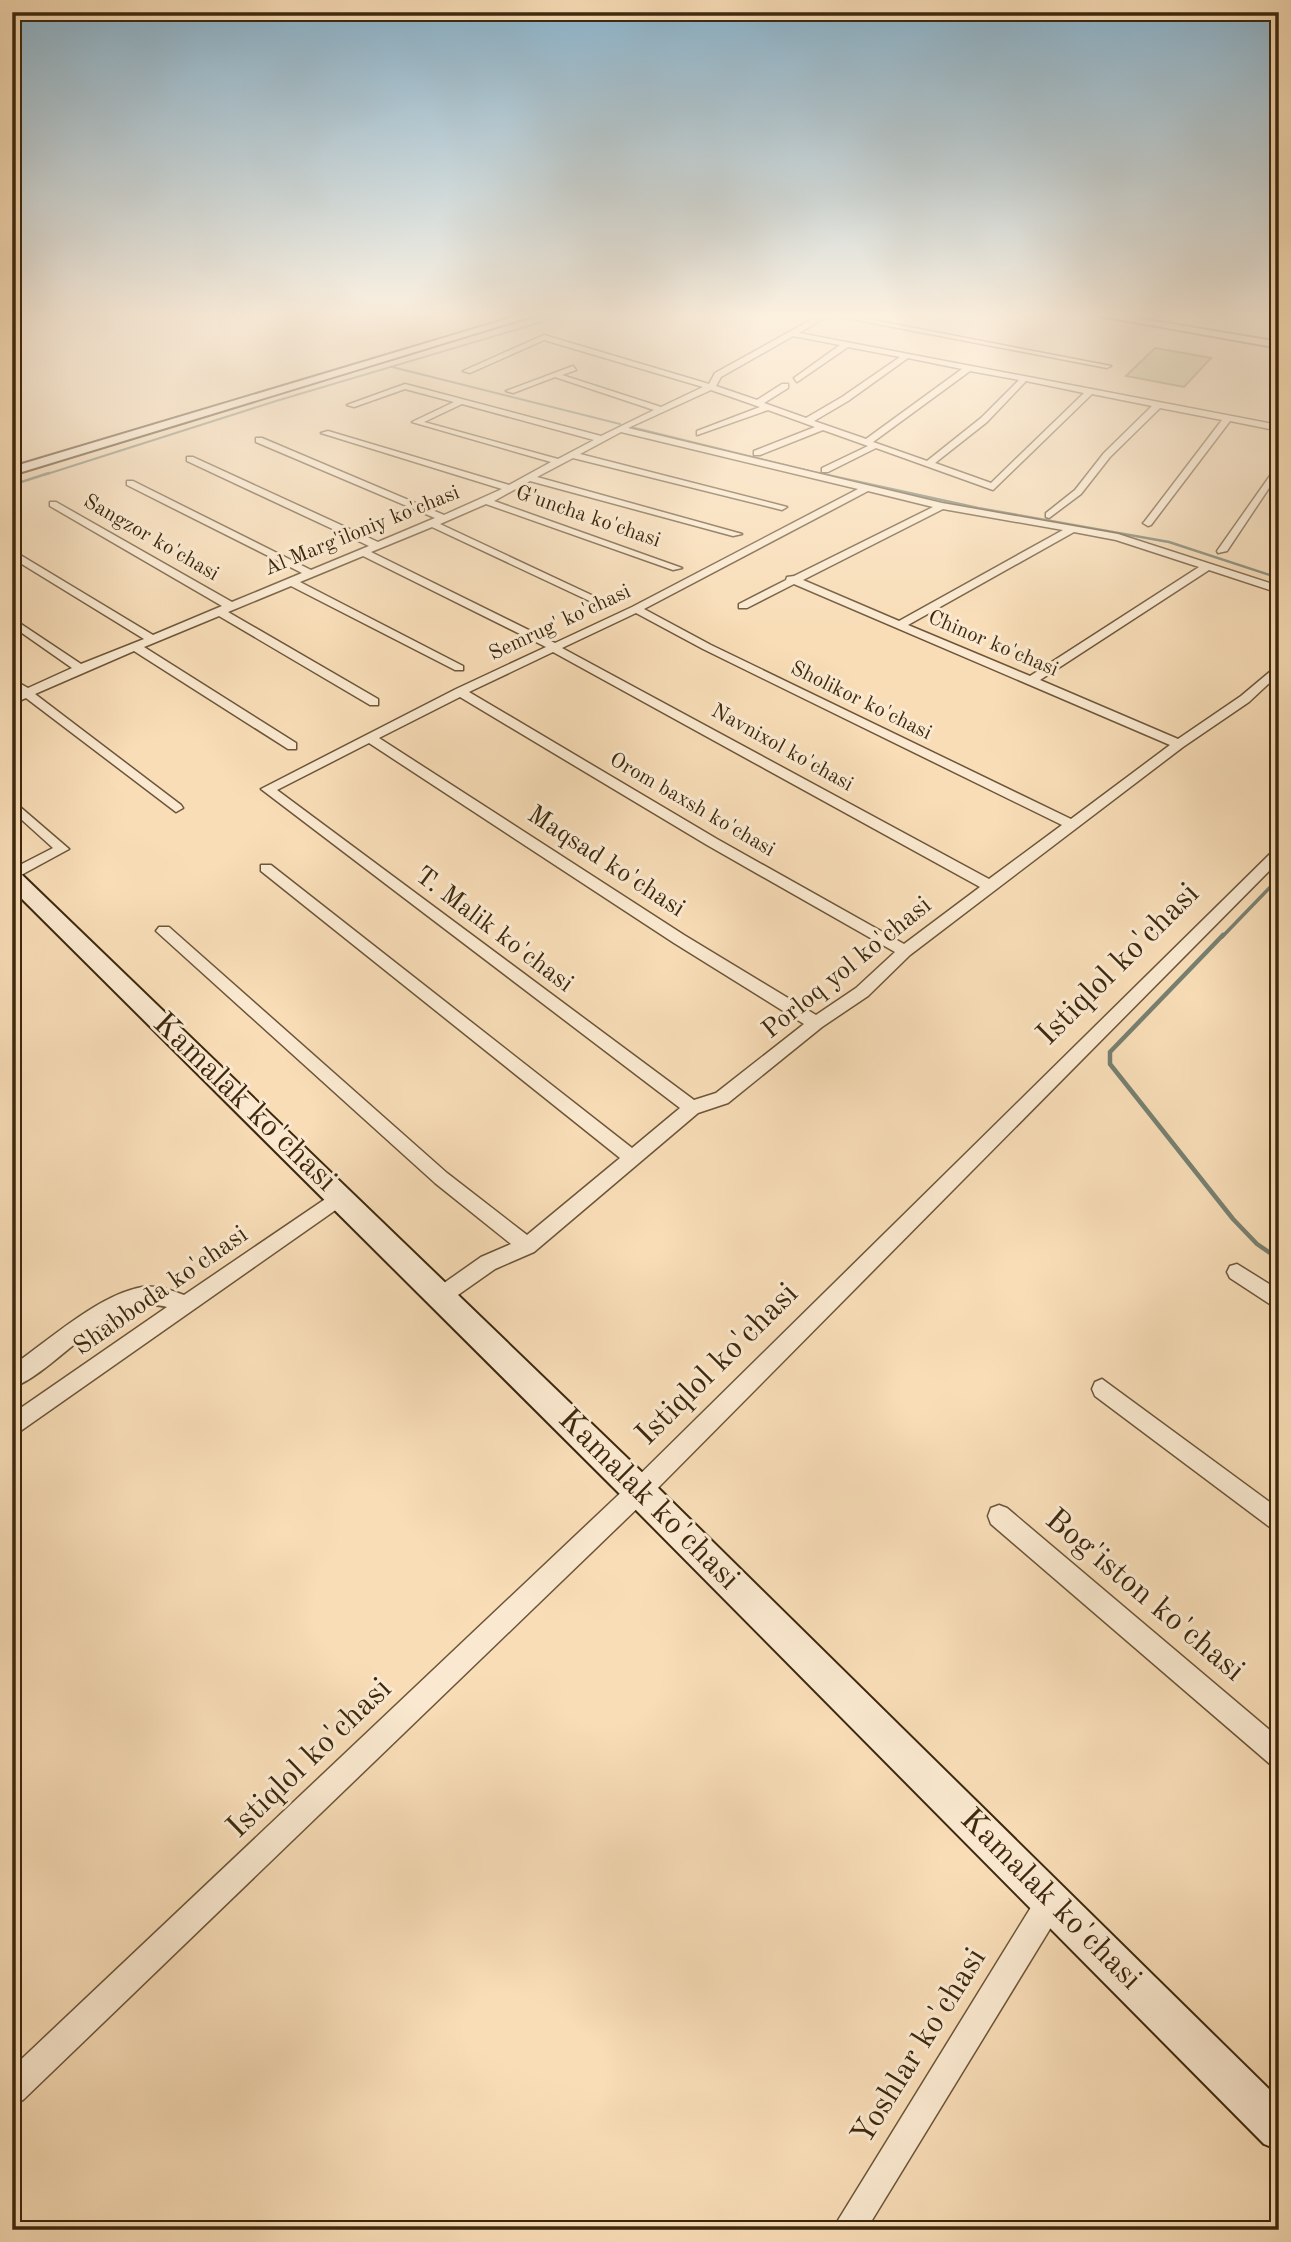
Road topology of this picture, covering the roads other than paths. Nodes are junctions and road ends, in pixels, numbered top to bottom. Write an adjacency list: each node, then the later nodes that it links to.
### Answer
1 (179, 421): 28 (main road)
2 (419, 421): 24 (street)
3 (531, 421): 18 (street)
4 (638, 421): 15 (street, Al Marg'iloniy ko'chasi)
5 (733, 421): 17 (street)
6 (809, 421): 13 (street)
7 (901, 421): 20 (street)
8 (983, 421): 25 (street)
9 (1061, 421): 25 (street)
10 (1142, 421): 37 (street)
11 (1226, 421): 39 (street)
12 (1241, 421): 14 (street)
13 (824, 426): 20 (street); 21 (street)
14 (1279, 428)
15 (620, 429): 18 (street, Al Marg'iloniy ko'chasi); 32 (street)
16 (325, 433): 31 (street)
17 (700, 433)
18 (602, 439): 22 (street, Al Marg'iloniy ko'chasi)
19 (259, 440): 38 (street)
20 (872, 443): 25 (street); 27 (street)
21 (757, 453)
22 (573, 455): 24 (street, Al Marg'iloniy ko'chasi); 36 (street)
23 (190, 459): 43 (street)
24 (560, 462): 29 (street, Al Marg'iloniy ko'chasi)
25 (929, 464)
26 (1279, 466): 44 (street)
27 (825, 470)
28 (12, 471)
29 (530, 478): 31 (street, Al Marg'iloniy ko'chasi); 42 (street)
30 (130, 483): 49 (street)
31 (509, 488): 33 (street, Al Marg'iloniy ko'chasi)
32 (867, 488): 35 (street); 56 (street, Semrug' ko'chasi)
33 (486, 501): 38 (street, Al Marg'iloniy ko'chasi); 48 (street, G'uncha ko'chasi)
34 (53, 504): 55 (street, Sangzor ko'chasi)
35 (942, 506): 41 (street); 50 (street)
36 (782, 507)
37 (1049, 515)
38 (445, 519): 40 (street, Al Marg'iloniy ko'chasi)
39 (1148, 523)
40 (433, 524): 43 (street, Al Marg'iloniy ko'chasi); 53 (street)
41 (1073, 528): 47 (street); 58 (street)
42 (737, 534)
43 (378, 545): 45 (street, Al Marg'iloniy ko'chasi)
44 (1222, 551)
45 (363, 552): 49 (street, Al Marg'iloniy ko'chasi); 61 (street, Navnixol ko'chasi)
46 (12, 553): 59 (street)
47 (1208, 566): 52 (street); 65 (street)
48 (677, 568)
49 (310, 573): 51 (street, Al Marg'iloniy ko'chasi)
50 (791, 579): 54 (street); 58 (street, Chinor ko'chasi)
51 (290, 581): 55 (street, Al Marg'iloniy ko'chasi); 64 (street)
52 (1279, 590)
53 (597, 601)
54 (743, 606)
55 (225, 608): 59 (street, Al Marg'iloniy ko'chasi); 70 (street, Sangzor ko'chasi)
56 (636, 609): 61 (street, Semrug' ko'chasi); 77 (street, Sholikor ko'chasi)
57 (12, 621): 63 (street)
58 (899, 625): 65 (street, Chinor ko'chasi)
59 (152, 639): 60 (street, Al Marg'iloniy ko'chasi)
60 (135, 646): 63 (street, Al Marg'iloniy ko'chasi); 73 (street)
61 (554, 648): 67 (street, Semrug' ko'chasi); 81 (street, Navnixol ko'chasi)
62 (1279, 667): 72 (street, Porloq yol ko'chasi)
63 (80, 668): 68 (street, Al Marg'iloniy ko'chasi)
64 (459, 668)
65 (1031, 681): 72 (street, Chinor ko'chasi)
66 (12, 682): 68 (street)
67 (460, 692): 71 (street, Semrug' ko'chasi); 83 (street, Orom baxsh ko'chasi)
68 (27, 693): 69 (street, Al Marg'iloniy ko'chasi); 76 (street)
69 (12, 699)
70 (374, 702)
71 (370, 738): 74 (street, Semrug' ko'chasi); 84 (street, Maqsad ko'chasi)
72 (1179, 744): 77 (street, Porloq yol ko'chasi)
73 (292, 746)
74 (268, 789): 85 (street, T. Malik ko'chasi)
75 (12, 804): 80 (street)
76 (176, 808)
77 (1072, 824): 81 (street, Porloq yol ko'chasi)
78 (1279, 853): 96 (street, Istiqlol ko'chasi)
79 (266, 868): 86 (street)
80 (12, 876): 87 (main road, Kamalak ko'chasi)
81 (990, 886): 83 (street, Porloq yol ko'chasi)
82 (164, 931): 88 (street)
83 (905, 951): 84 (street, Porloq yol ko'chasi)
84 (816, 1023): 85 (street, Porloq yol ko'chasi)
85 (692, 1108): 86 (street, Porloq yol ko'chasi)
86 (632, 1158): 88 (street, Porloq yol ko'chasi)
87 (340, 1197): 90 (main road, Kamalak ko'chasi); 92 (street, Shabboda ko'chasi)
88 (527, 1246): 90 (street, Porloq yol ko'chasi)
89 (1237, 1272): 91 (street)
90 (441, 1296): 96 (main road, Kamalak ko'chasi)
91 (1279, 1301)
92 (187, 1305): 93 (street); 95 (street, Shabboda ko'chasi)
93 (12, 1378)
94 (1102, 1389): 98 (street)
95 (12, 1427)
96 (639, 1491): 100 (main road, Kamalak ko'chasi); 101 (street, Istiqlol ko'chasi)
97 (999, 1516): 99 (street, Bog'iston ko'chasi)
98 (1279, 1523)
99 (1279, 1755)
100 (1051, 1901): 102 (main road, Kamalak ko'chasi); 103 (street, Yoshlar ko'chasi)
101 (12, 2089)
102 (1279, 2129)
103 (848, 2230)

